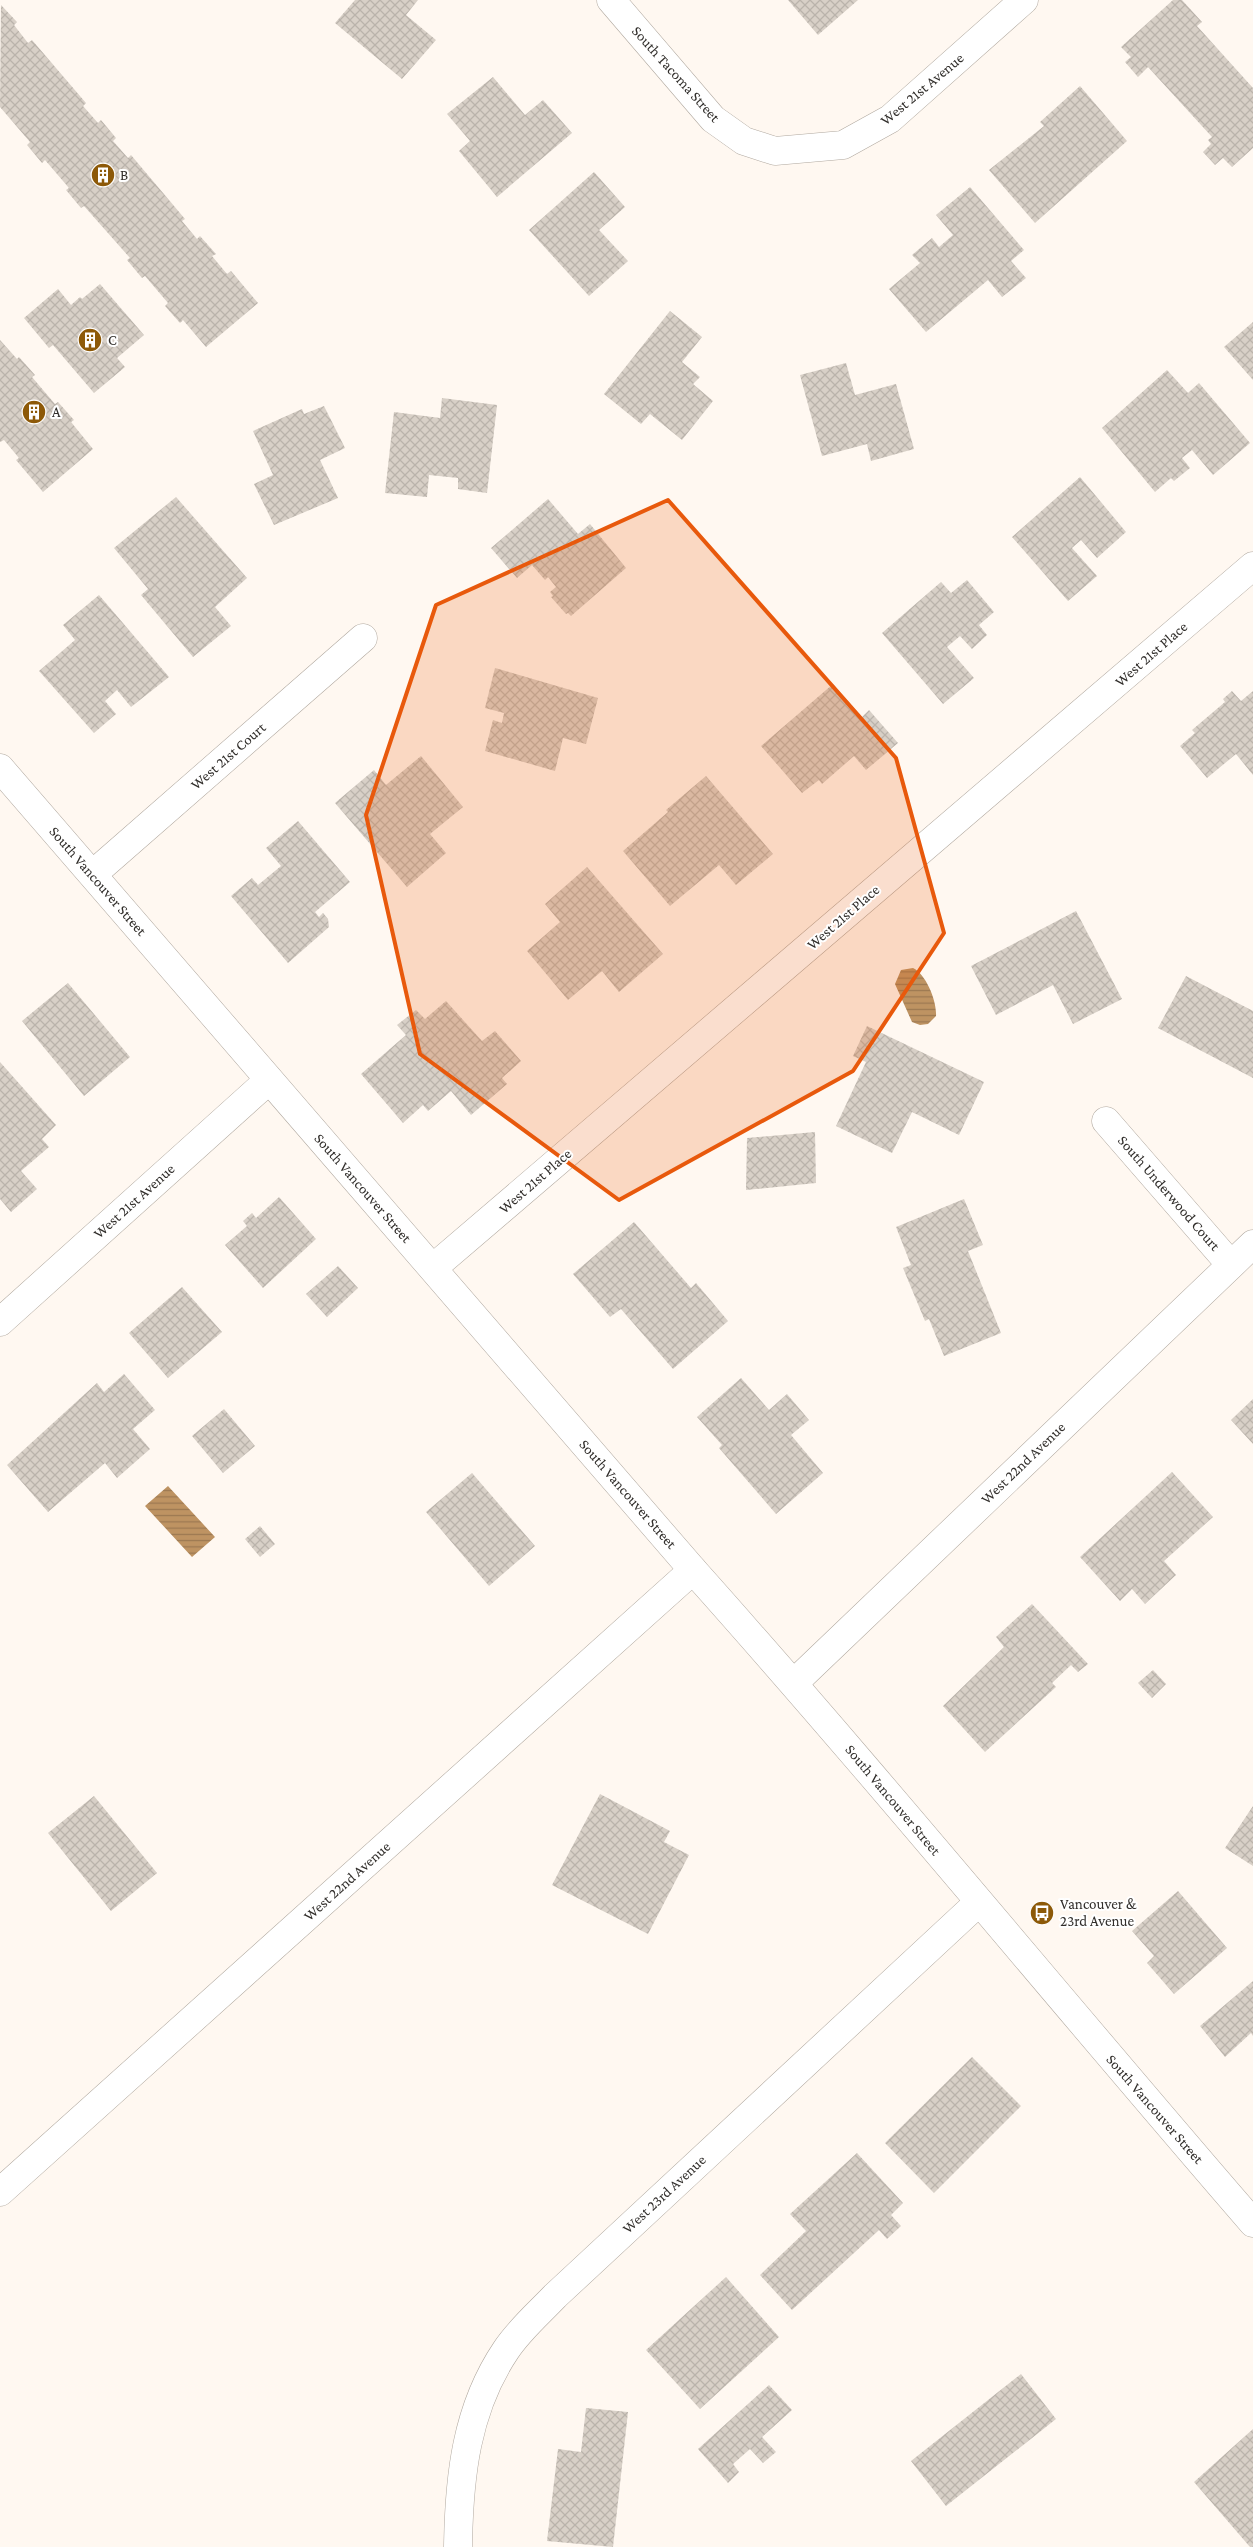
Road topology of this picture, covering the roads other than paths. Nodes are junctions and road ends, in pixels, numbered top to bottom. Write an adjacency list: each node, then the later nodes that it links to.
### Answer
1 (612, 0): 3 (street, South Tacoma Street)
2 (1024, 0): 3 (street, West 21st Avenue)
3 (775, 151)
4 (1253, 566): 12 (street, West 21st Place)
5 (363, 638): 7 (street, West 21st Court)
6 (0, 768): 7 (street, South Vancouver Street)
7 (93, 874): 8 (street, South Vancouver Street)
8 (269, 1080): 12 (street, South Vancouver Street); 13 (street, West 21st Avenue)
9 (1106, 1121): 11 (street, South Underwood Court)
10 (1253, 1244): 11 (street, West 22nd Avenue)
11 (1231, 1265): 15 (street, West 22nd Avenue)
12 (432, 1268): 14 (street, South Vancouver Street)
13 (0, 1322)
14 (693, 1570): 15 (street, South Vancouver Street); 17 (street, West 22nd Avenue)
15 (794, 1683): 16 (street, South Vancouver Street)
16 (979, 1902): 18 (street, South Vancouver Street); 19 (street, West 23rd Avenue)
17 (0, 2192)
18 (1253, 2223)
19 (458, 2547)

